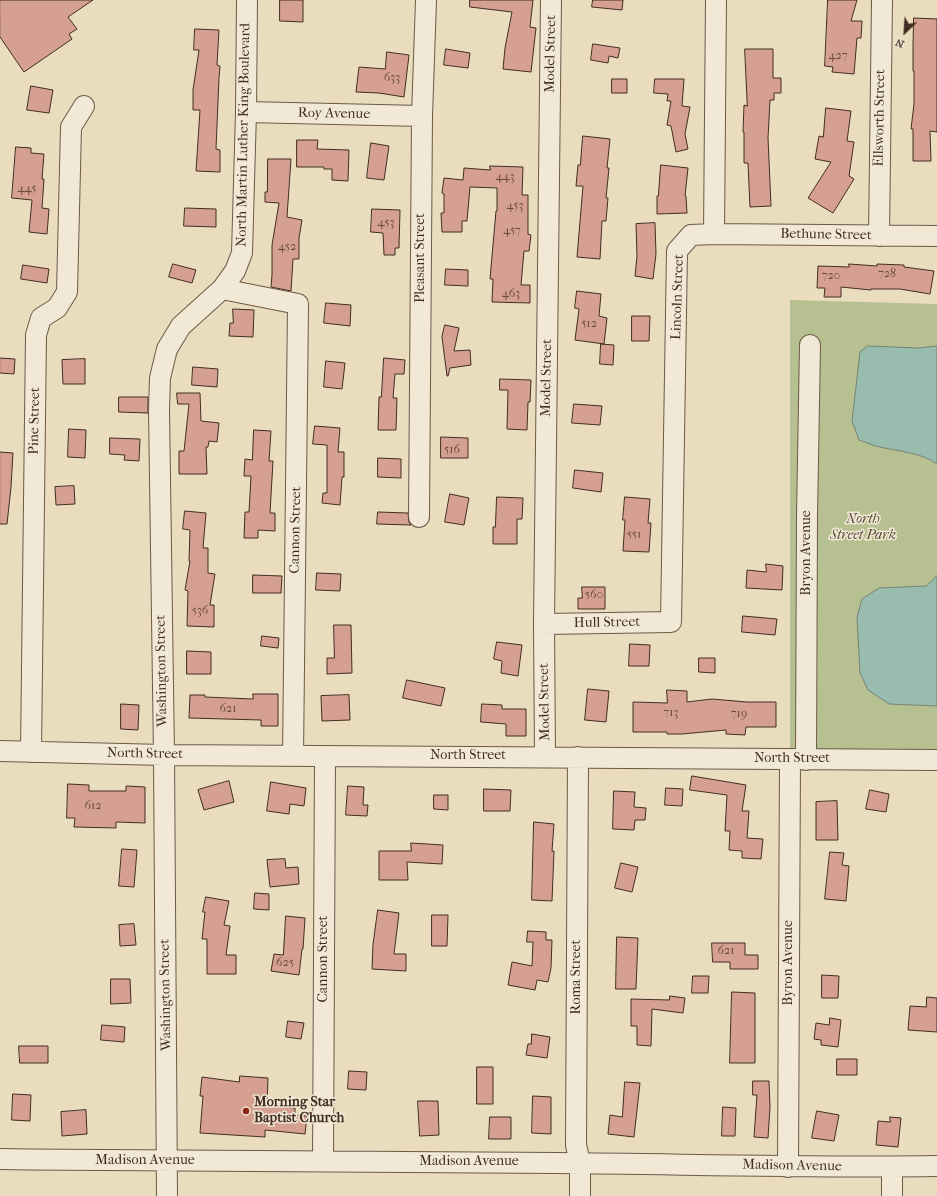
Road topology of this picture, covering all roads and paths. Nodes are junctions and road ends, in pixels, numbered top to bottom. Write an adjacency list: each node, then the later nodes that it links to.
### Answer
1 (247, 0): 7 (street, North Martin Luther King Boulevard)
2 (426, 0): 8 (street, Pleasant Street)
3 (551, 0): 16 (street, Model Street)
4 (716, 0): 9 (street)
5 (882, 0): 10 (street, Ellsworth Street)
6 (84, 106): 18 (street, Pine Street)
7 (246, 112): 8 (street, Roy Avenue); 12 (street, North Martin Luther King Boulevard)
8 (422, 116): 14 (street, Pleasant Street)
9 (714, 234): 10 (street, Bethune Street); 15 (street, Lincoln Street)
10 (879, 236): 11 (street, Bethune Street)
11 (937, 236)
12 (222, 289): 19 (street, Washington Street); 20 (street, Cannon Street)
13 (810, 345): 24 (street, Bryon Avenue)
14 (419, 517)
15 (671, 622): 16 (street, Hull Street)
16 (544, 624): 22 (street, Model Street)
17 (0, 751): 18 (street, North Street)
18 (31, 752): 19 (street, North Street)
19 (164, 755): 20 (street, North Street); 28 (street, Washington Street)
20 (293, 756): 21 (street, North Street)
21 (325, 756): 22 (street, North Street); 27 (street, Cannon Street)
22 (545, 756): 23 (street, North Street)
23 (578, 757): 24 (street, North Street); 29 (street, Roma Street)
24 (798, 760): 25 (street, North Street); 31 (street, Byron Avenue)
25 (937, 760)
26 (0, 1160): 28 (street, Madison Avenue)
27 (323, 1161): 28 (street, Madison Avenue); 29 (street, Madison Avenue)
28 (167, 1162): 33 (street, Washington Street)
29 (580, 1163): 31 (street, Madison Avenue); 34 (street, Roma Street)
30 (937, 1166): 32 (street, Madison Avenue)
31 (788, 1167): 32 (street, Madison Avenue)
32 (892, 1167): 35 (street)
33 (167, 1196)
34 (580, 1196)
35 (892, 1196)

